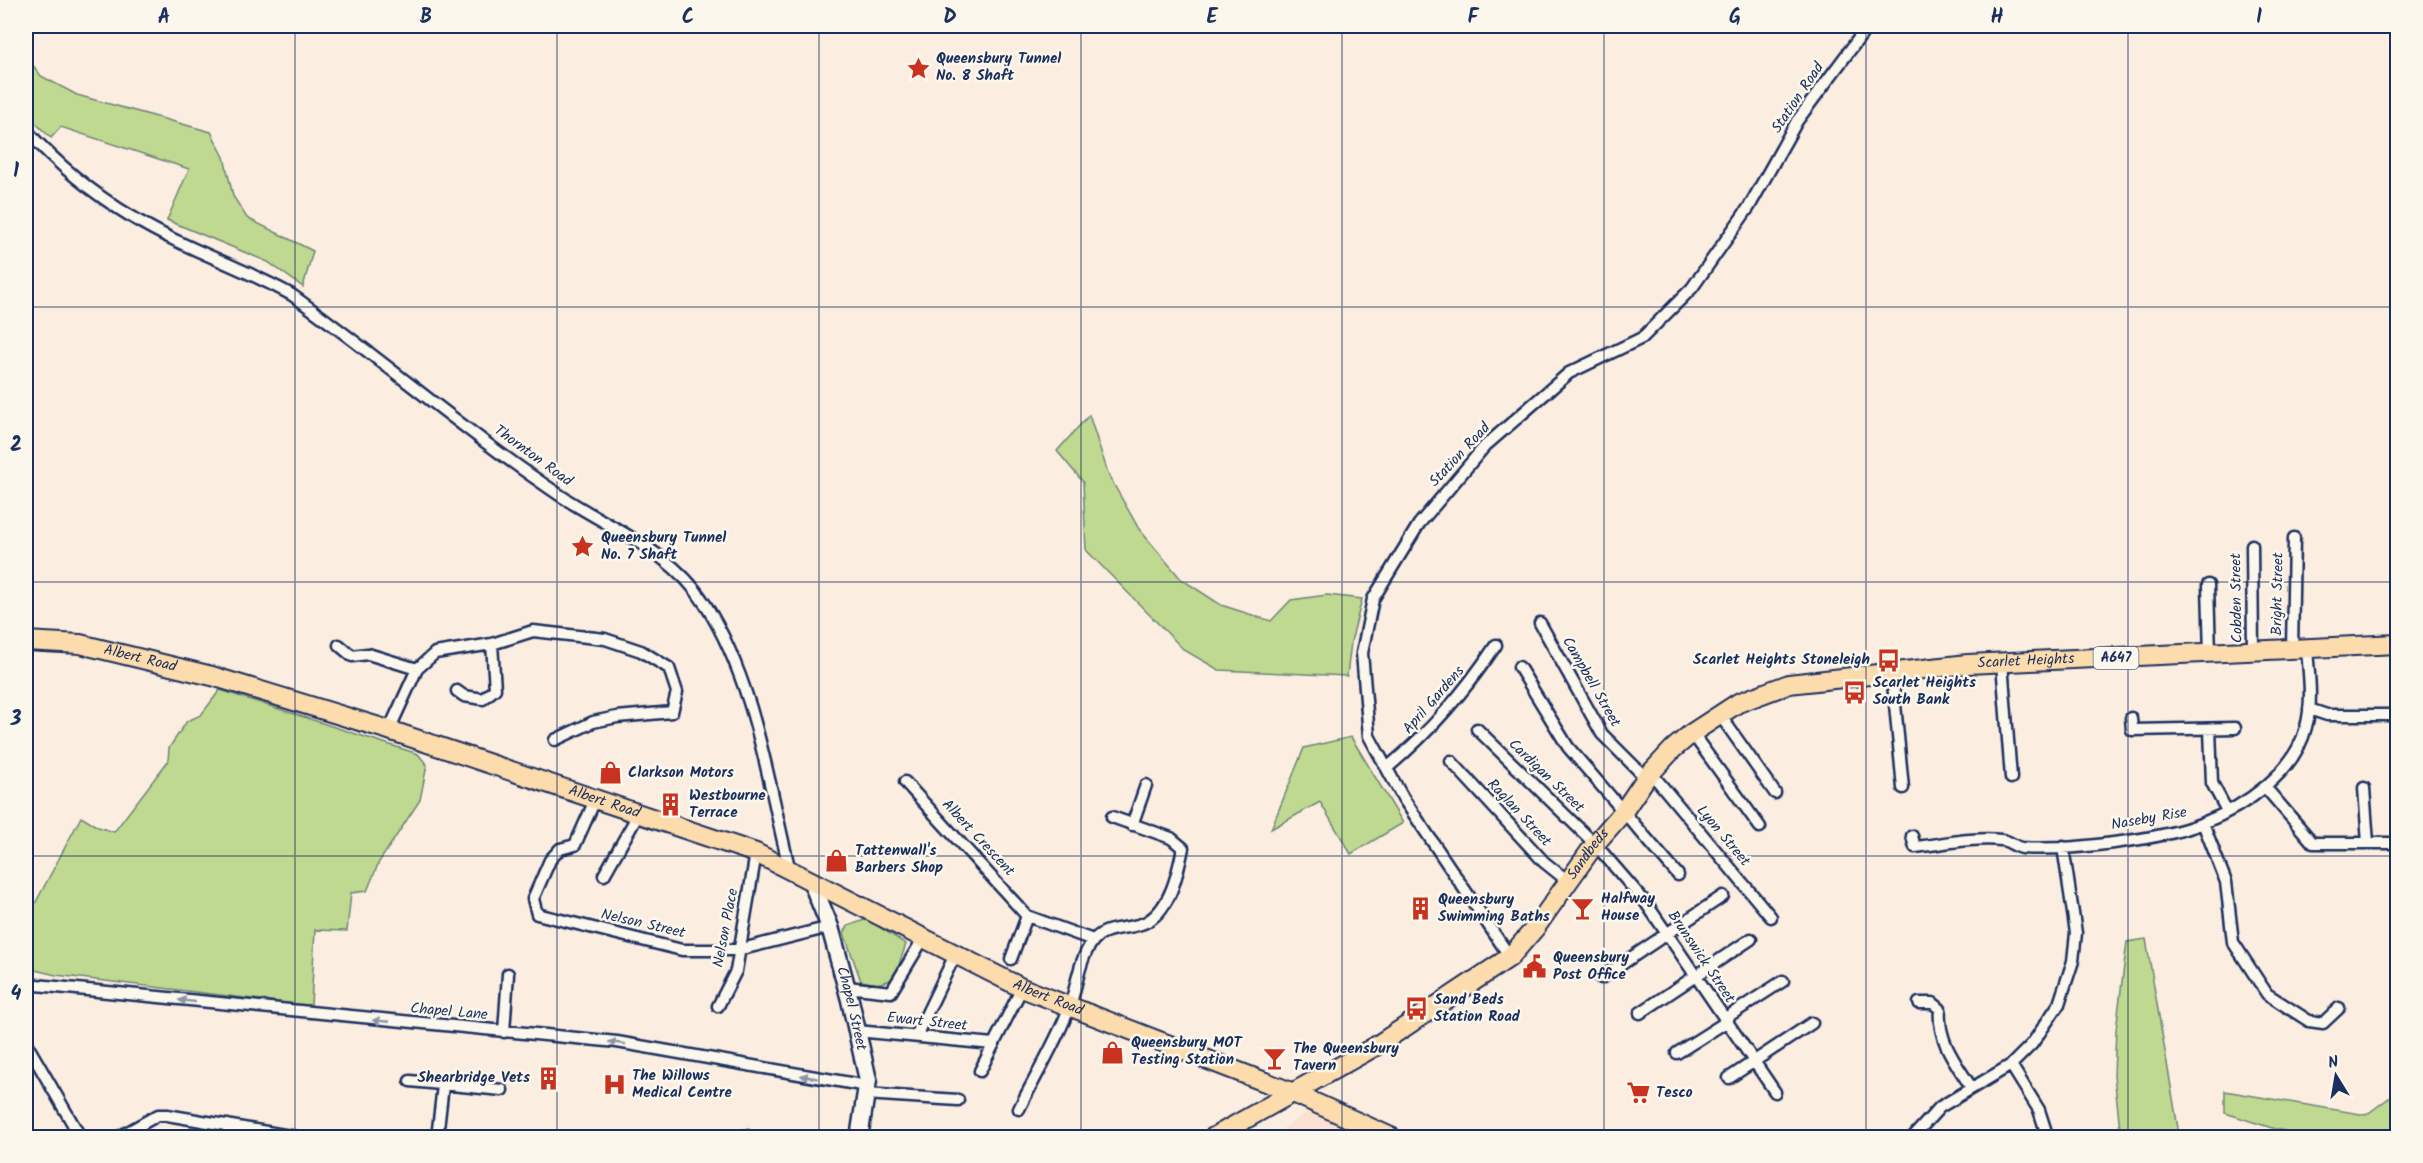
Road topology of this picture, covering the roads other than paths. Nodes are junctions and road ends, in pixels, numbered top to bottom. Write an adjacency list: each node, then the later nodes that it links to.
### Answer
1 (1868, 26): 32 (street, Station Road)
2 (26, 130): 55 (street, Thornton Road)
3 (2294, 538): 12 (street, Bright Street)
4 (2252, 545): 13 (street, Cobden Street)
5 (2208, 585): 14 (street)
6 (1540, 623): 33 (street, Campbell Street)
7 (26, 641): 28 (main road, Albert Road)
8 (492, 644): 17 (street); 20 (street); 30 (street)
9 (2397, 644): 12 (main road, Scarlet Heights / A647)
10 (339, 645): 17 (street)
11 (1496, 645): 32 (street, April Gardens)
12 (2299, 650): 13 (main road, Scarlet Heights / A647); 21 (street, Naseby Rise)
13 (2253, 652): 14 (main road, Scarlet Heights / A647)
14 (2210, 654): 15 (main road, Scarlet Heights / A647)
15 (2002, 663): 18 (main road, Scarlet Heights / A647); 34 (street)
16 (1518, 667): 43 (street)
17 (417, 669): 28 (street)
18 (1892, 673): 19 (main road, Scarlet Heights / A647); 38 (street)
19 (1835, 679): 22 (main road, Sandbeds / A647)
20 (457, 691)
21 (2309, 709): 23 (street); 37 (street, Naseby Rise)
22 (1720, 715): 29 (main road, Sandbeds / A647); 40 (street)
23 (2397, 715)
24 (2131, 718): 27 (street)
25 (2235, 728): 27 (street)
26 (1476, 729): 51 (street, Cardigan Street)
27 (2210, 729): 42 (street)
28 (389, 730): 41 (main road, Albert Road)
29 (1692, 734): 33 (main road, Sandbeds / A647); 48 (street)
30 (555, 740)
31 (1451, 761): 58 (street, Raglan Street)
32 (1387, 768): 70 (street, Station Road)
33 (1649, 776): 43 (main road, Sandbeds / A647); 62 (street, Lyon Street)
34 (2011, 778)
35 (905, 782): 61 (street, Albert Crescent)
36 (1146, 785): 47 (street)
37 (2265, 787): 42 (street, Naseby Rise); 49 (street)
38 (1903, 788)
39 (2364, 788): 49 (street)
40 (1775, 793)
41 (596, 798): 44 (main road, Albert Road); 68 (street, Nelson Street)
42 (2227, 811): 46 (street, Naseby Rise)
43 (1623, 812): 51 (main road, Sandbeds / A647); 57 (street)
44 (639, 813): 54 (main road, Albert Road); 56 (street)
45 (1112, 817): 47 (street)
46 (2204, 823): 53 (street, Naseby Rise); 82 (street)
47 (1132, 825): 67 (street)
48 (1760, 827)
49 (2368, 843): 50 (street)
50 (2393, 843)
51 (1595, 844): 58 (main road, Sandbeds / A647); 64 (street, Brunswick Street)
52 (1914, 846): 53 (street, Naseby Rise)
53 (2064, 847): 93 (street)
54 (756, 853): 55 (main road, Albert Road); 68 (street, Nelson Place)
55 (790, 871): 59 (main road, Albert Road)
56 (604, 875)
57 (1678, 875)
58 (1569, 882): 70 (main road, Sandbeds / A647)
59 (812, 883): 63 (street, Chapel Street); 65 (main road, Albert Road)
60 (1723, 896): 64 (street)
61 (1027, 916): 67 (street, Albert Crescent); 71 (street)
62 (1771, 917)
63 (830, 927): 68 (street, Nelson Street); 77 (street, Chapel Street)
64 (1667, 934): 73 (street, Brunswick Street); 74 (street)
65 (923, 939): 69 (main road, Albert Road); 77 (street)
66 (1750, 939): 73 (street)
67 (1093, 940): 81 (street)
68 (738, 950): 80 (street, Nelson Place)
69 (955, 955): 78 (main road, Albert Road); 88 (street)
70 (1510, 957): 101 (main road, Sandbeds / A647)
71 (1011, 959)
72 (508, 974): 87 (street)
73 (1696, 976): 83 (street); 84 (street, Brunswick Street)
74 (1601, 978)
75 (1783, 981): 84 (street)
76 (26, 984): 87 (street, Chapel Lane, one-way to 76)
77 (847, 987): 86 (street, Chapel Street)
78 (1022, 988): 81 (main road, Albert Road); 90 (street)
79 (1919, 1004): 98 (street)
80 (718, 1006)
81 (1070, 1007): 101 (main road, Albert Road); 104 (street)
82 (2338, 1008)
83 (1640, 1013)
84 (1725, 1020): 91 (street); 92 (street, Brunswick Street)
85 (1812, 1023): 92 (street)
86 (857, 1031): 88 (street, Ewart Street); 100 (street, Chapel Street)
87 (504, 1032): 100 (street, Chapel Lane, one-way to 87)
88 (916, 1036): 90 (street, Ewart Street)
89 (26, 1043): 107 (street)
90 (993, 1044): 94 (street)
91 (1677, 1053)
92 (1754, 1062): 95 (street); 102 (street, Brunswick Street)
93 (2011, 1065): 98 (street); 117 (street)
94 (980, 1071)
95 (1729, 1078)
96 (410, 1082): 97 (street)
97 (443, 1085): 99 (street); 111 (street)
98 (1971, 1087): 116 (street)
99 (502, 1090)
100 (866, 1090): 103 (street, Chapel Lane); 113 (street, Chapel Street)
101 (1291, 1092): 114 (main road, A647); 115 (main road, Albert Road)
102 (1775, 1092)
103 (958, 1100)
104 (1019, 1109)
105 (228, 1125): 108 (street); 109 (street); 110 (street)
106 (747, 1136): 112 (street)
107 (81, 1137)
108 (117, 1137)
109 (226, 1137)
110 (302, 1137)
111 (437, 1137)
112 (723, 1137)
113 (859, 1137)
114 (1212, 1137)
115 (1393, 1137)
116 (1912, 1137)
117 (2048, 1137)

